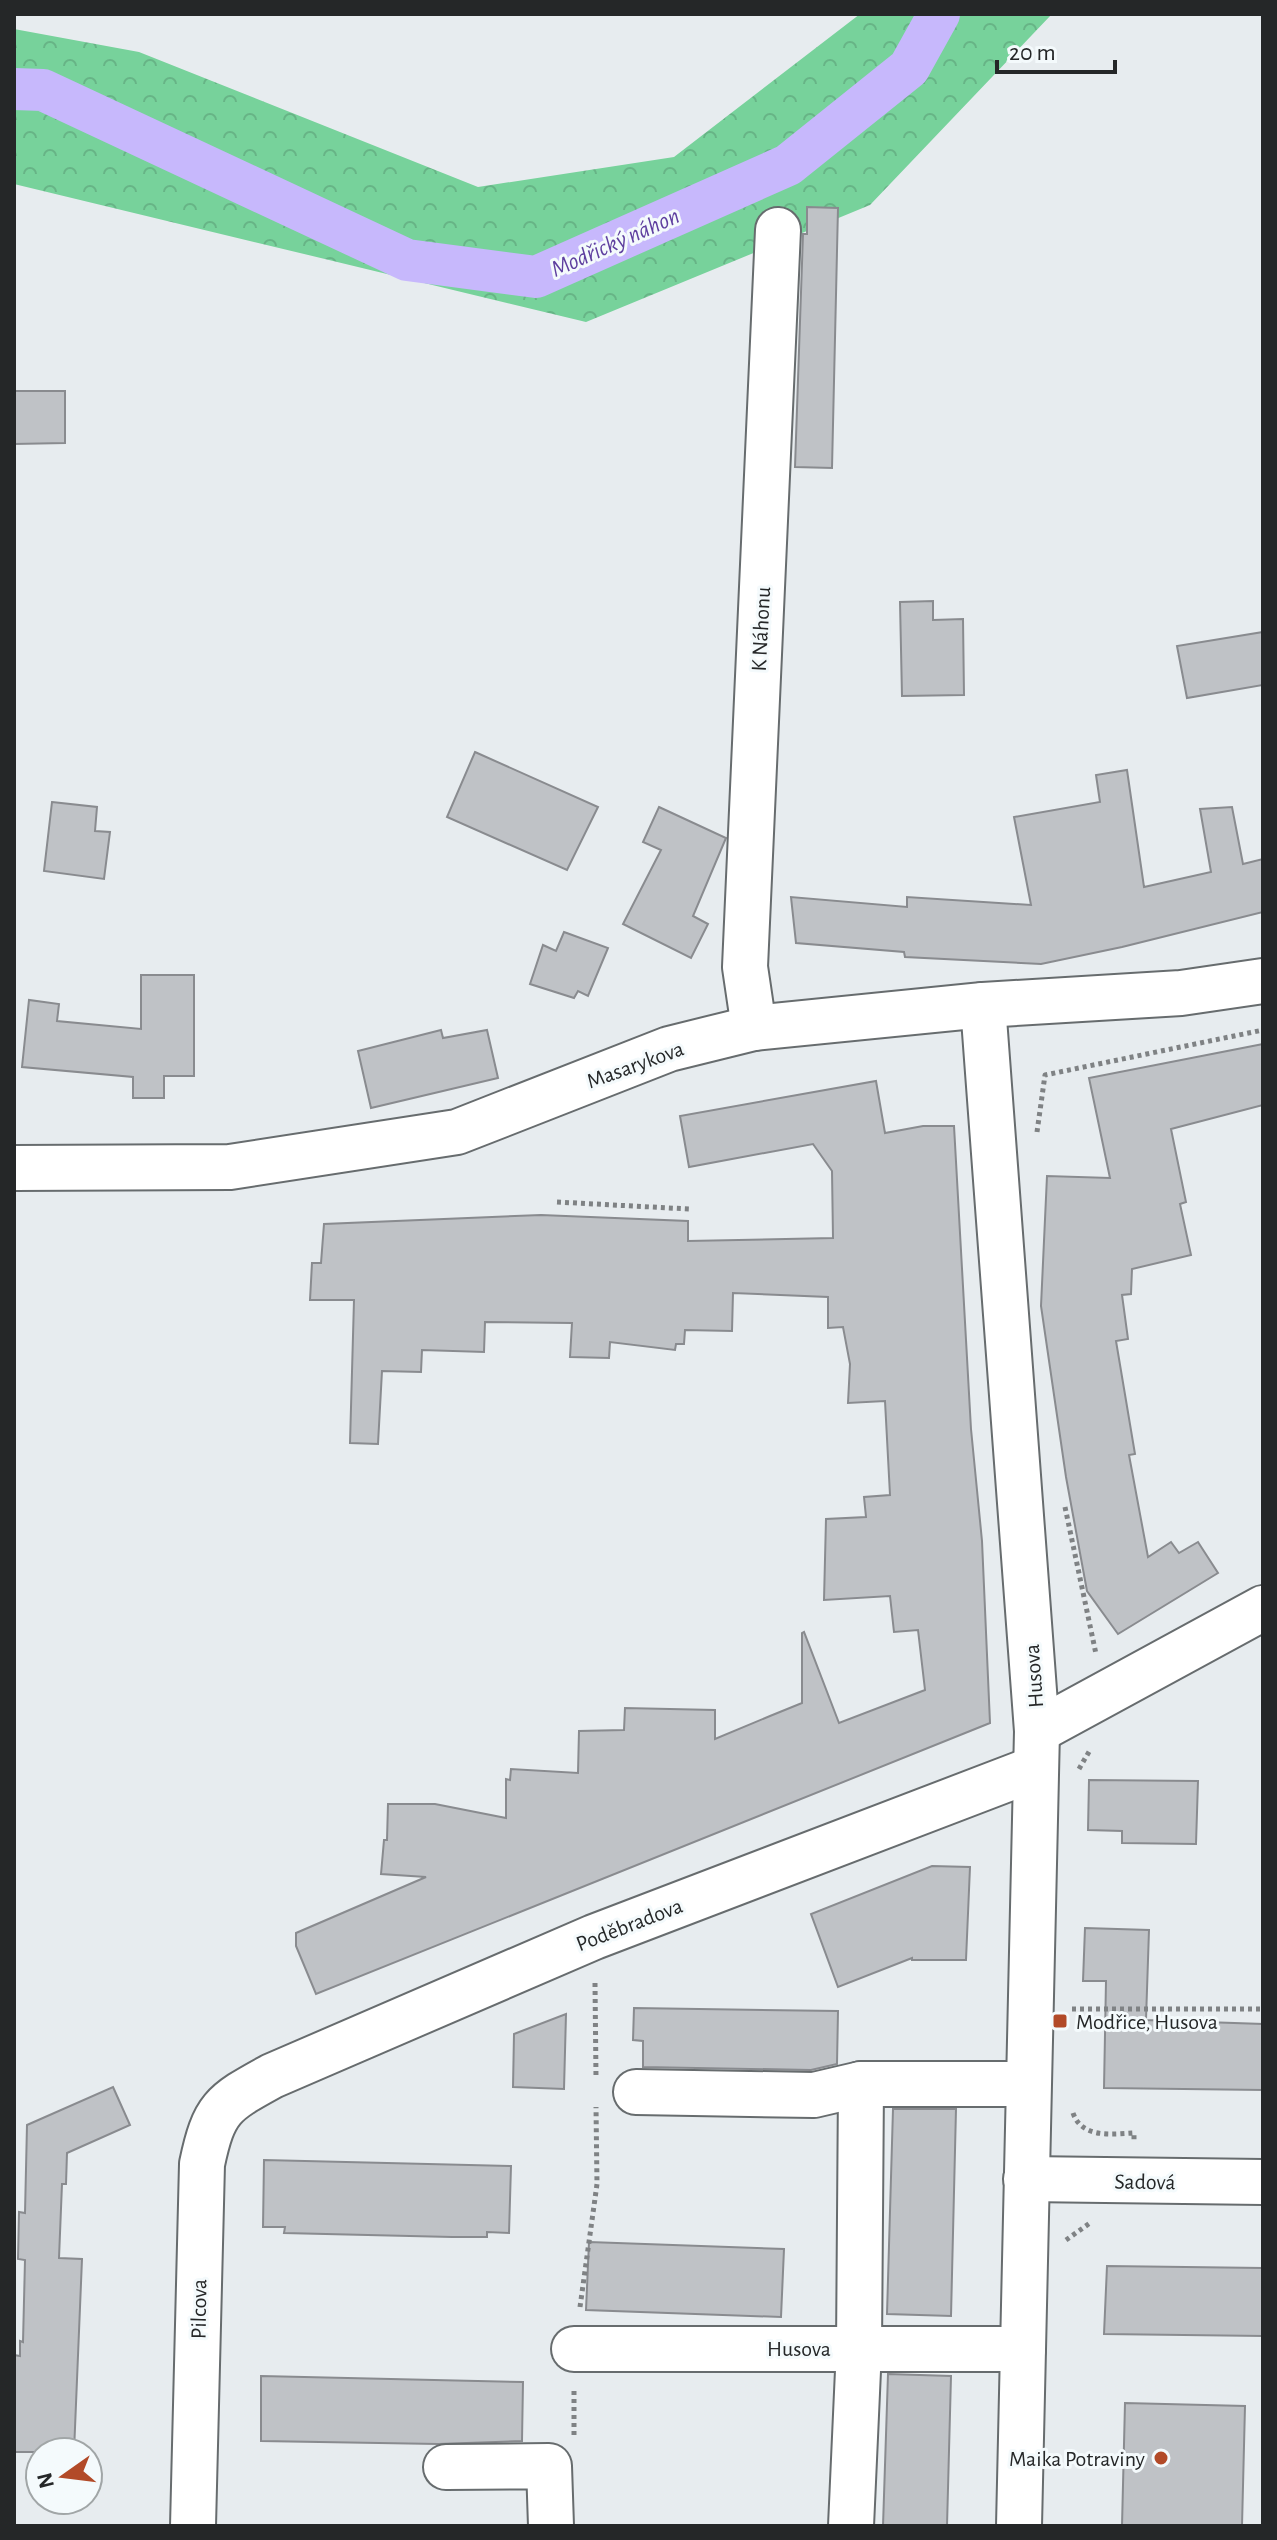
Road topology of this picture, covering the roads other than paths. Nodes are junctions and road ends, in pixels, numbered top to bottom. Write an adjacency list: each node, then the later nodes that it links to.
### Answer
1 (778, 230): 4 (street, K Náhonu)
2 (1263, 981): 3 (street, Masarykova)
3 (983, 1005): 4 (street, Masarykova); 7 (street, Husova)
4 (754, 1028): 5 (street, Masarykova)
5 (14, 1168)
6 (1263, 1608): 7 (street, Poděbradova)
7 (1050, 1757): 9 (street, Husova); 11 (street, Poděbradova)
8 (861, 2084): 9 (street); 10 (street); 14 (street)
9 (1028, 2084): 12 (street, Husova)
10 (610, 2091)
11 (229, 2099): 18 (street, Pilcova)
12 (1026, 2179): 13 (street, Sadová); 16 (street, Husova)
13 (1263, 2182)
14 (859, 2348): 15 (street, Husova); 16 (street, Husova); 20 (street)
15 (574, 2349)
16 (1023, 2349): 21 (street, Husova)
17 (446, 2467): 19 (street)
18 (193, 2526)
19 (551, 2526)
20 (851, 2526)
21 (1019, 2526)

